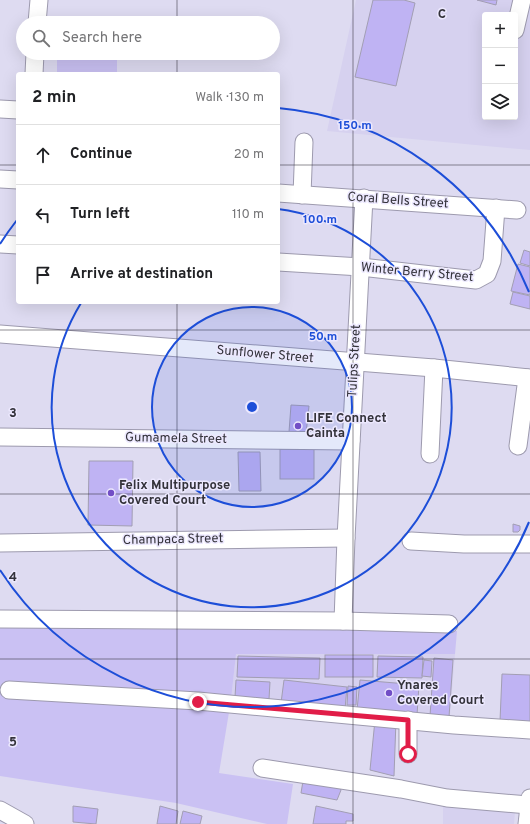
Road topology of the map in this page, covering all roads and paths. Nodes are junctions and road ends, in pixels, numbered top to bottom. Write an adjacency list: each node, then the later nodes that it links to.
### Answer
1 (39, 0): 3 (street)
2 (522, 0): 4 (street)
3 (38, 16)
4 (518, 17)
5 (35, 60): 6 (street)
6 (34, 72)
7 (0, 109): 8 (street)
8 (16, 110)
9 (304, 142): 13 (street)
10 (0, 179): 11 (street)
11 (16, 180)
12 (280, 193): 13 (street, Coral Bells Street)
13 (302, 195): 14 (street, Coral Bells Street)
14 (364, 198): 15 (street, Coral Bells Street); 20 (street, Tulips Street)
15 (496, 208): 16 (street, Coral Bells Street); 20 (street, Winter Berry Street)
16 (517, 210)
17 (0, 244): 18 (street)
18 (16, 245)
19 (280, 262): 20 (street, Winter Berry Street)
20 (360, 267): 22 (street, Tulips Street)
21 (0, 334): 22 (street, Sunflower Street)
22 (355, 362): 23 (street, Sunflower Street); 26 (street, Tulips Street)
23 (434, 368): 24 (street, Sunflower Street); 28 (street)
24 (528, 378): 27 (street)
25 (0, 437): 26 (street, Gumamela Street)
26 (351, 441): 29 (street, Tulips Street)
27 (518, 446)
28 (430, 454)
29 (346, 538): 31 (street, Champaca Street); 34 (street, Tulips Street)
30 (410, 541): 32 (street)
31 (0, 543)
32 (530, 544)
33 (0, 619): 34 (street)
34 (344, 620): 35 (street)
35 (449, 624)
36 (9, 690): 37 (street)
37 (408, 720): 38 (street); 39 (street)
38 (530, 730)
39 (408, 754)
40 (262, 768): 41 (street)
41 (529, 802): 44 (street)
42 (0, 810): 43 (street)
43 (25, 824)
44 (527, 824)

